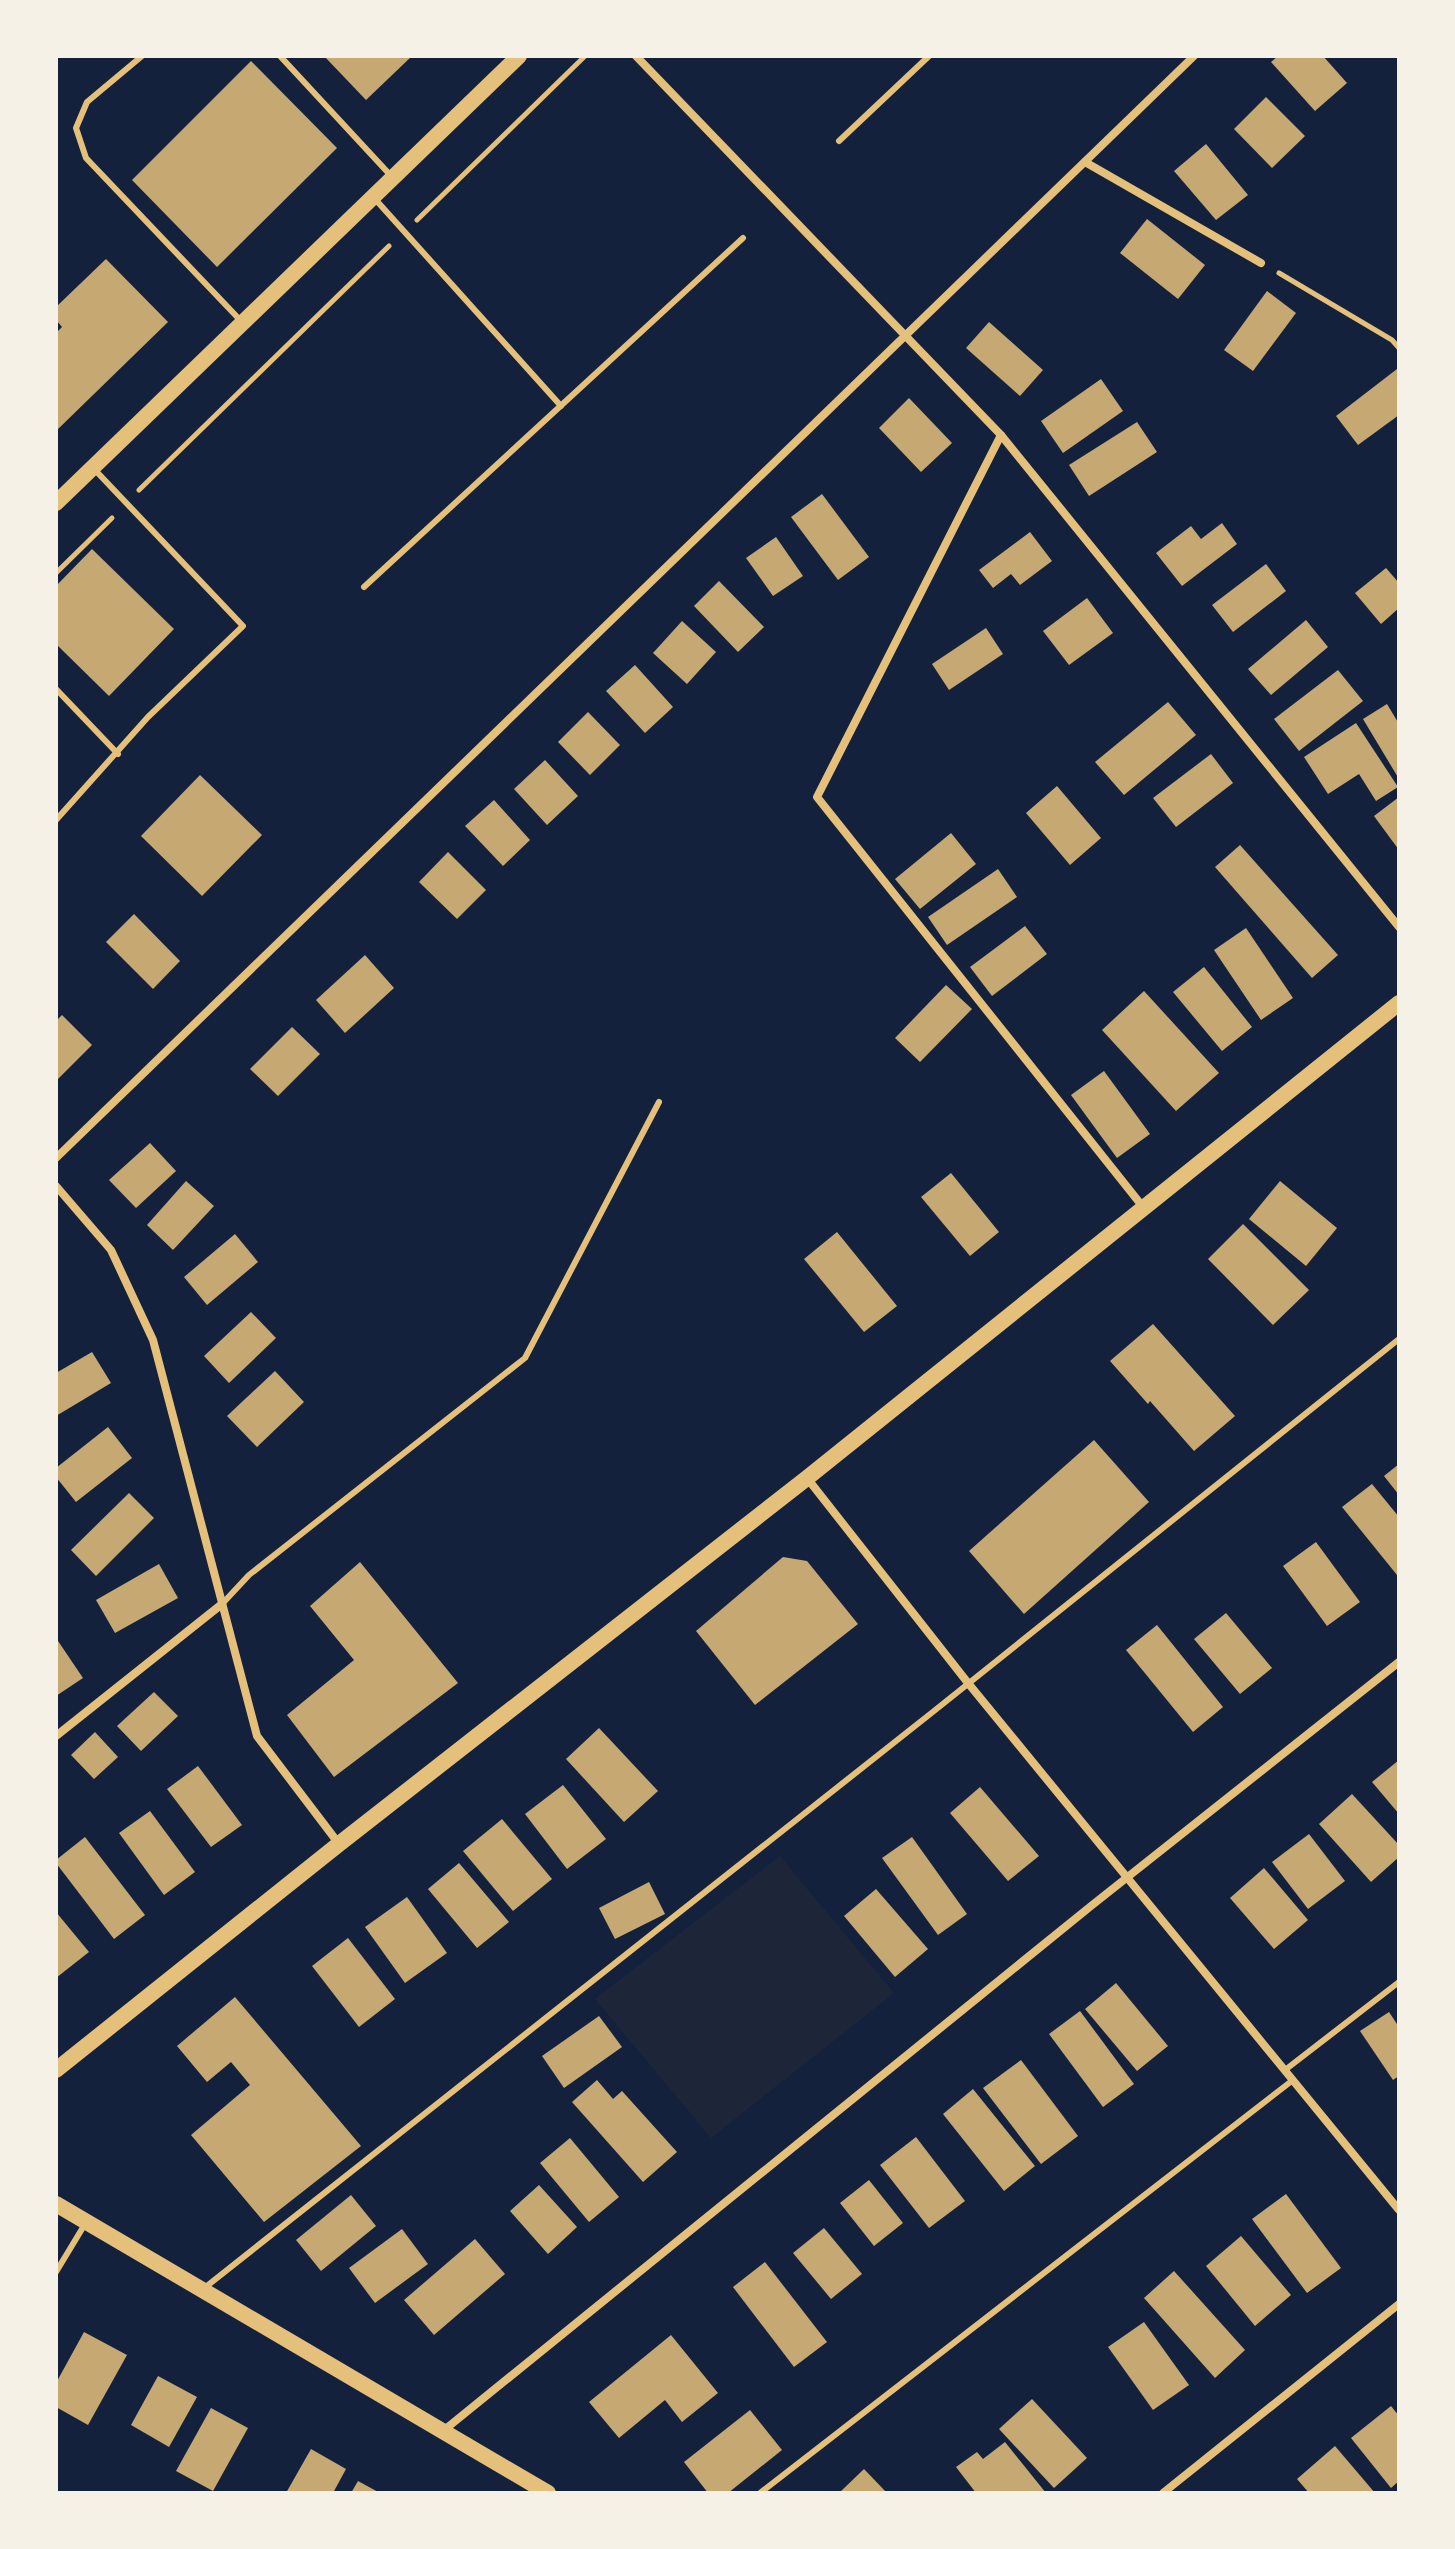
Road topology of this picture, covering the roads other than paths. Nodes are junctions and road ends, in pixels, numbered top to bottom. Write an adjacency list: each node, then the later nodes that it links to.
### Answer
1 (142, 56): 13 (lane)
2 (280, 56): 9 (lane)
3 (519, 56): 9 (main road)
4 (636, 56): 14 (street)
5 (929, 56): 7 (lane)
6 (1194, 56): 8 (street)
7 (839, 141)
8 (1085, 162): 12 (street); 14 (street)
9 (393, 178): 10 (main road)
10 (373, 197): 13 (main road); 15 (lane)
11 (743, 238): 15 (lane)
12 (1261, 263)
13 (244, 323): 17 (main road)
14 (905, 334): 16 (street); 26 (street)
15 (561, 406): 19 (lane)
16 (1001, 435): 23 (street); 28 (street)
17 (93, 468): 18 (main road); 21 (lane)
18 (56, 503)
19 (364, 587)
20 (56, 689): 21 (lane)
21 (118, 754): 22 (lane)
22 (56, 820)
23 (1399, 927)
24 (1399, 1003): 28 (main road)
25 (659, 1102): 31 (lane)
26 (56, 1158)
27 (56, 1186): 31 (street)
28 (1143, 1207): 30 (main road)
29 (1399, 1339): 33 (lane)
30 (807, 1478): 33 (street); 35 (main road)
31 (222, 1604): 34 (street); 35 (street)
32 (1399, 1662): 36 (street)
33 (968, 1683): 36 (street); 45 (lane)
34 (56, 1736)
35 (339, 1844): 38 (main road)
36 (1127, 1877): 39 (street); 47 (street)
37 (1399, 1982): 39 (lane)
38 (56, 2070)
39 (1285, 2070): 40 (street)
40 (1293, 2080): 42 (street); 49 (lane)
41 (56, 2204): 43 (main road)
42 (1399, 2210)
43 (86, 2222): 44 (lane); 45 (main road)
44 (56, 2272)
45 (203, 2289): 47 (main road)
46 (1399, 2304): 50 (street)
47 (441, 2432): 48 (main road)
48 (548, 2493)
49 (760, 2493)
50 (1163, 2493)

